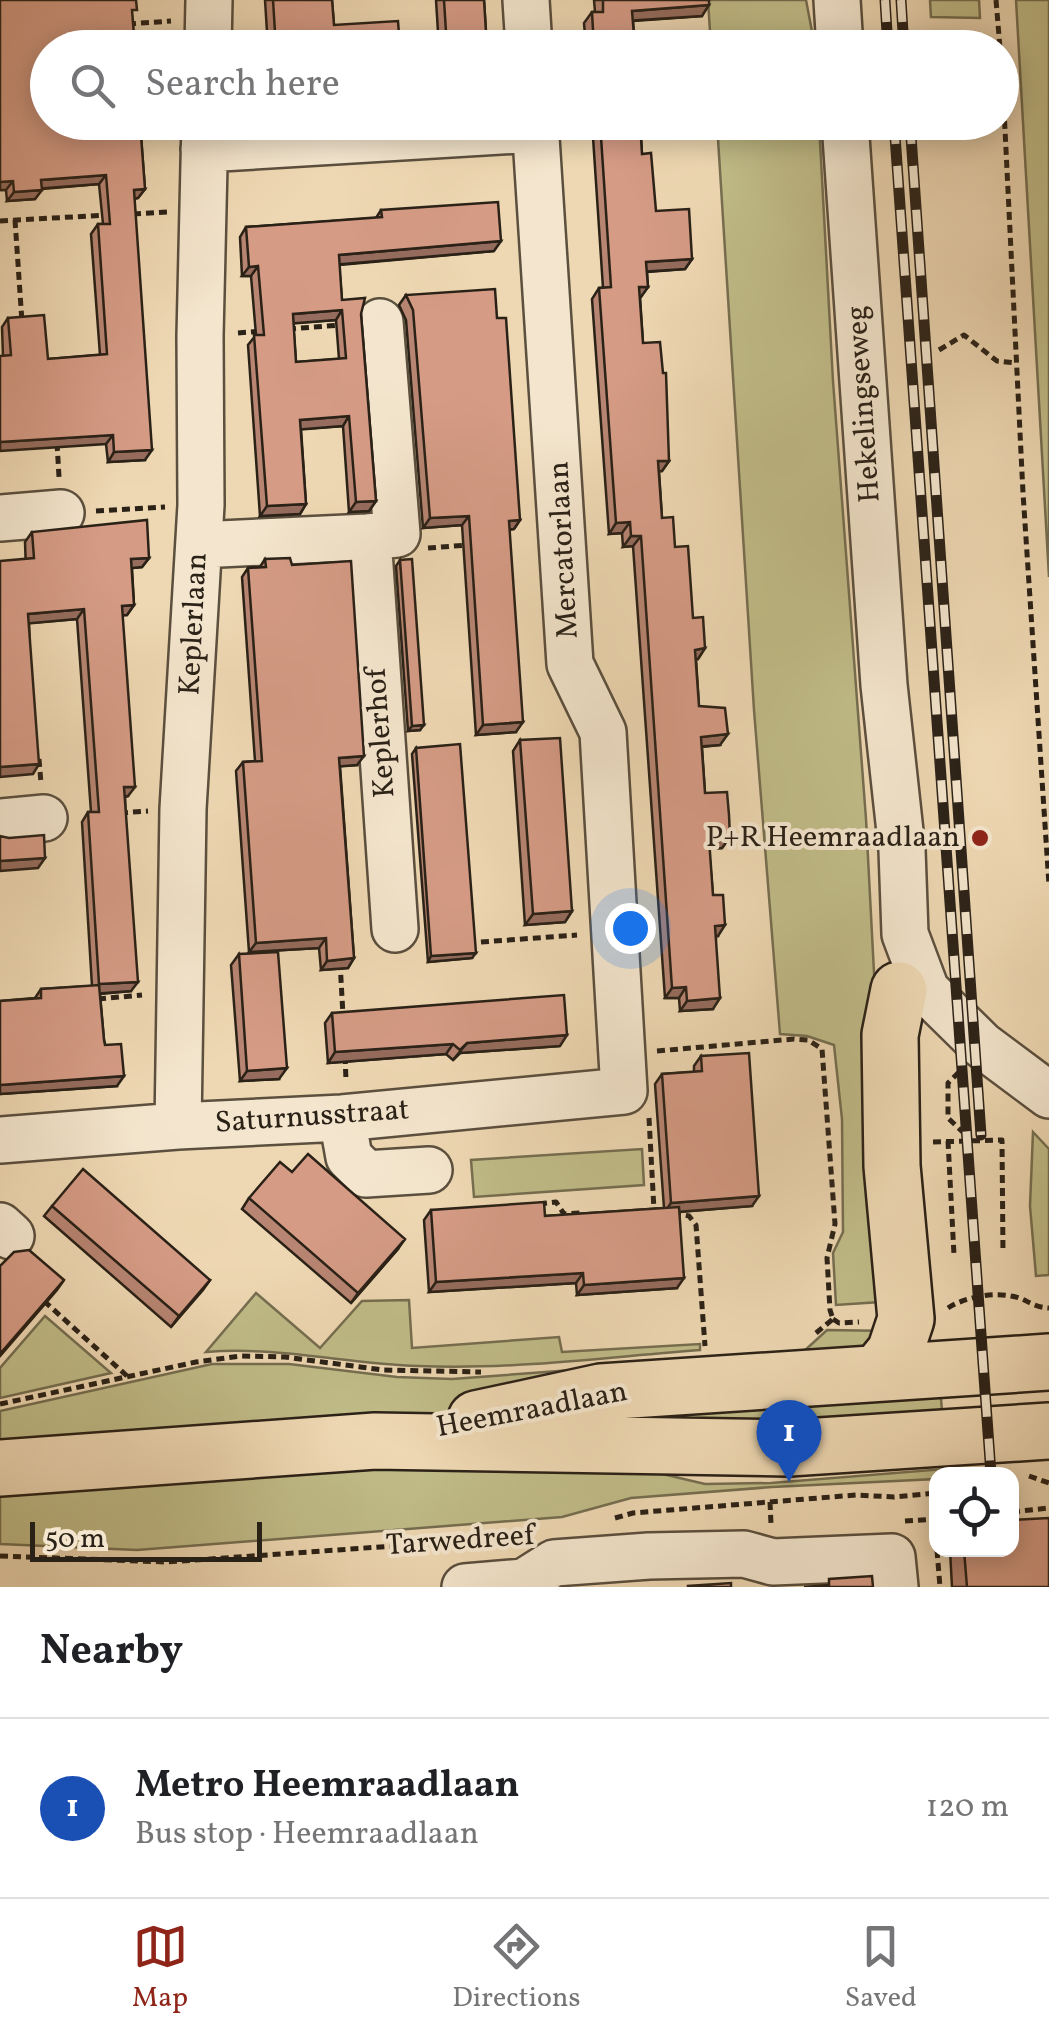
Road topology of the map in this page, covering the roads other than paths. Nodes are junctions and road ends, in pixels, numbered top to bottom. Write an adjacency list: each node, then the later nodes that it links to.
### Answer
1 (526, 0): 3 (street)
2 (837, 0): 4 (street)
3 (528, 30)
4 (839, 30)
5 (204, 140): 11 (street, Keplerlaan)
6 (536, 140): 18 (street, Mercatorlaan)
7 (846, 140): 13 (street, Hekelingseweg)
8 (380, 322): 12 (street, Keplerhof)
9 (62, 513): 10 (street)
10 (0, 518)
11 (200, 525): 12 (street); 21 (street, Keplerlaan)
12 (382, 536): 16 (street, Keplerhof)
13 (884, 685): 17 (street, Hekelingseweg); 19 (street, Hekelingseweg)
14 (44, 818): 15 (street)
15 (0, 822)
16 (395, 929)
17 (899, 990): 22 (street, Hekelingseweg); 26 (main road)
18 (622, 1072): 20 (street, Saturnusstraat)
19 (1049, 1095)
20 (342, 1118): 21 (street, Saturnusstraat); 24 (street)
21 (178, 1126): 23 (street, Saturnusstraat)
22 (1049, 1129)
23 (0, 1140)
24 (429, 1170)
25 (1049, 1362): 26 (main road, Heemraadlaan)
26 (878, 1373): 28 (main road, Heemraadlaan)
27 (1049, 1431): 28 (main road, Heemraadlaan)
28 (375, 1441): 29 (main road, Heemraadlaan)
29 (0, 1468)
30 (650, 1571): 31 (street, Tarwedreef); 32 (street, Tarwedreef)
31 (894, 1572)
32 (466, 1587)

